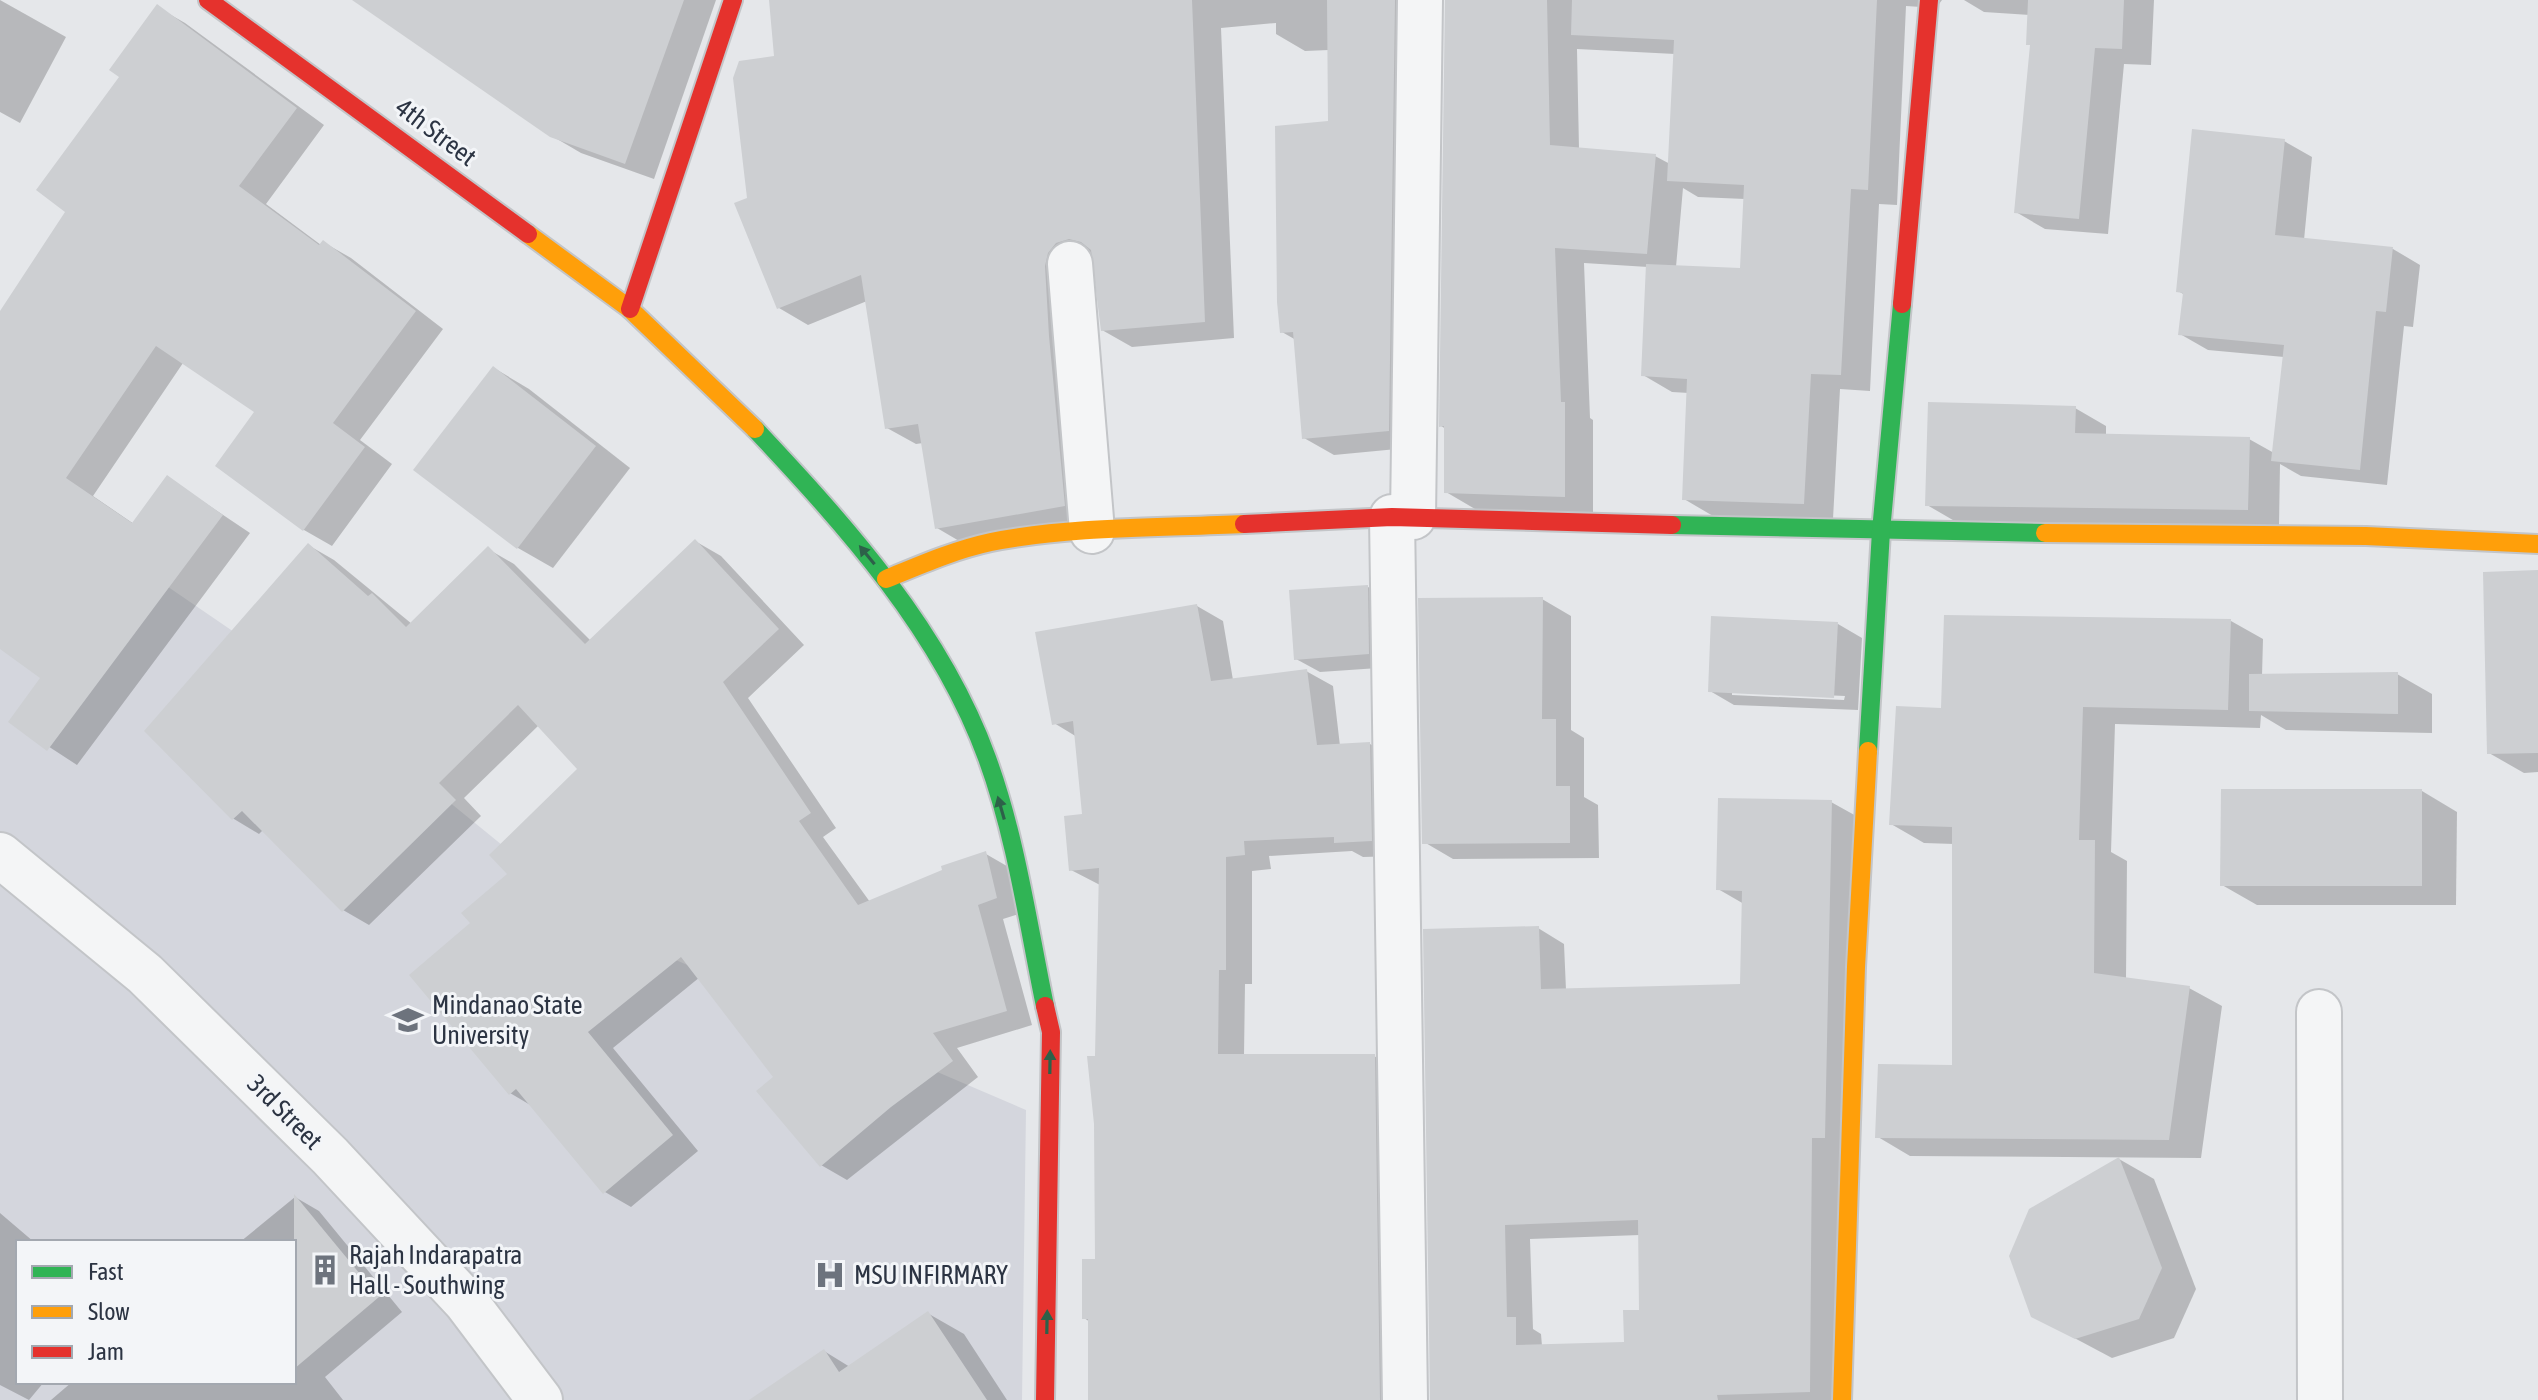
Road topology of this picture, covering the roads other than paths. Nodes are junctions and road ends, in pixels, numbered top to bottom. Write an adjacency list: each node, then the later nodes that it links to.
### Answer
1 (208, 0): 6 (street, 4th Street)
2 (733, 0): 6 (street)
3 (1420, 0): 7 (street)
4 (1929, 0): 9 (street)
5 (1070, 264): 8 (street)
6 (630, 309): 11 (street, 4th Street, one-way to 6)
7 (1402, 517): 8 (street); 9 (street); 16 (street)
8 (1092, 531): 11 (street)
9 (1881, 531): 10 (street); 17 (street)
10 (2538, 544)
11 (886, 579): 15 (street, 4th Street, one-way to 11)
12 (0, 855): 14 (street, 3rd Street)
13 (2319, 1012): 18 (street)
14 (540, 1400)
15 (1045, 1400)
16 (1405, 1400)
17 (1842, 1400)
18 (2320, 1400)

